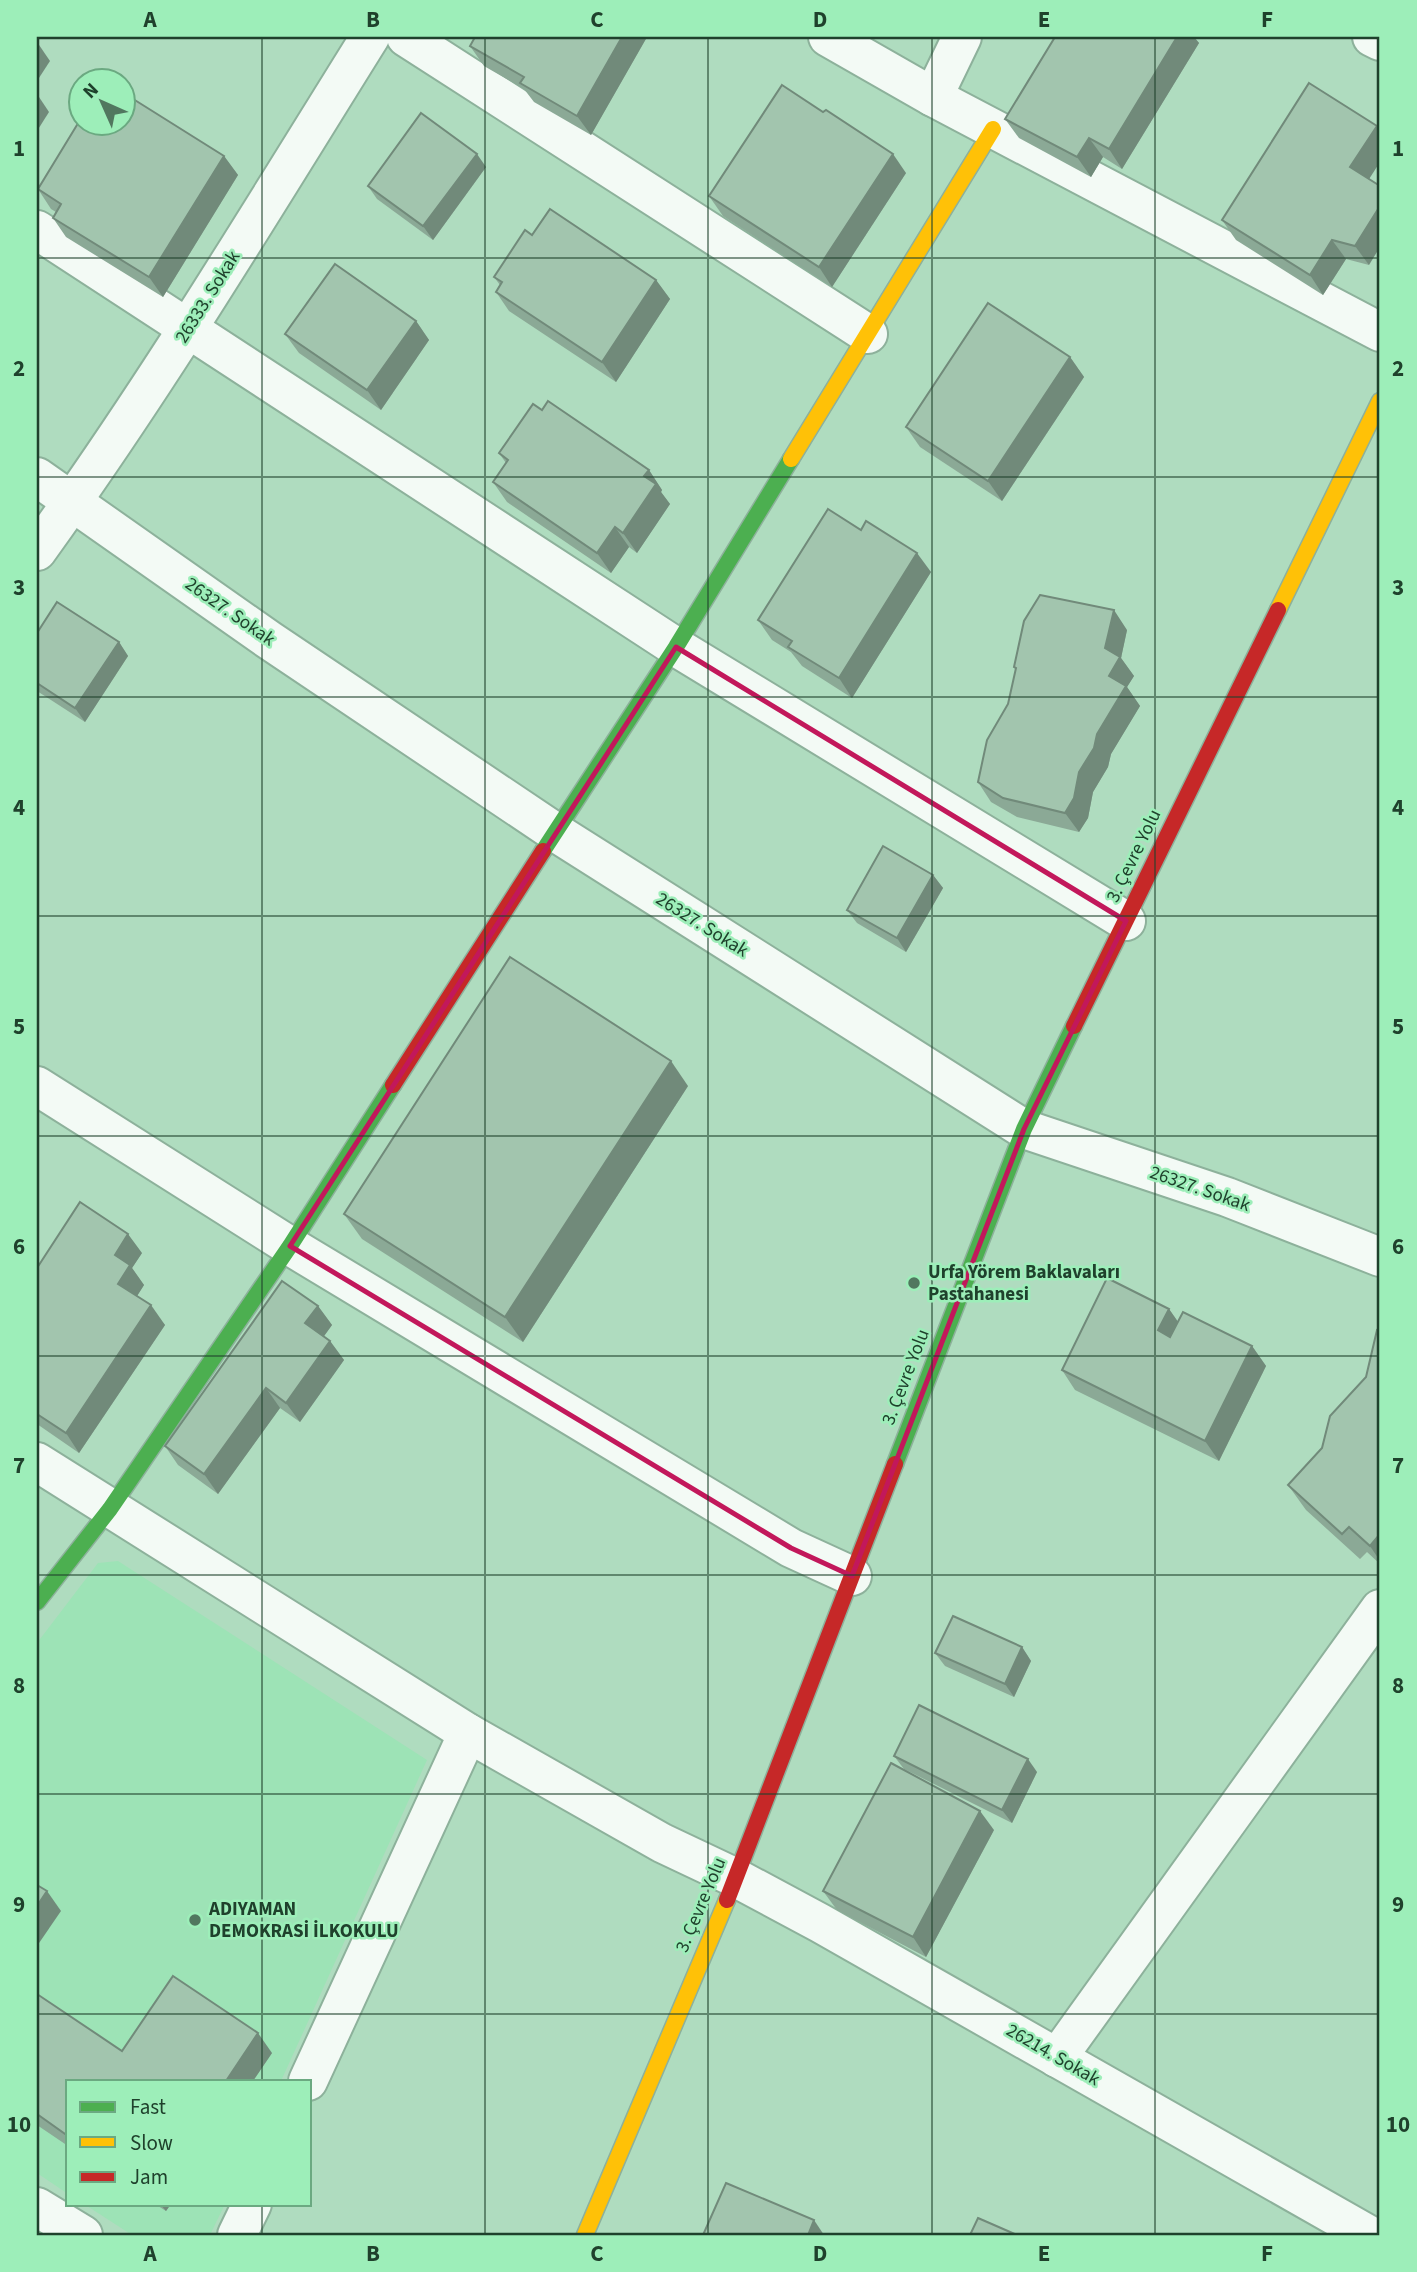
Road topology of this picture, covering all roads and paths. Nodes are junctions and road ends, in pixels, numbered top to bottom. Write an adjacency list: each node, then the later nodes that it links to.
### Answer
1 (370, 37): 10 (street, 26333. Sokak)
2 (406, 37): 12 (street)
3 (828, 37): 7 (street)
4 (962, 37): 7 (street)
5 (1372, 37): 6 (street)
6 (1380, 41)
7 (933, 97): 8 (street)
8 (993, 129): 11 (street); 12 (main road)
9 (37, 230): 10 (street)
10 (188, 329): 15 (street, 26333. Sokak); 17 (street)
11 (1380, 332)
12 (868, 334): 17 (main road)
13 (1380, 401): 19 (main road, 3. Çevre Yolu)
14 (37, 477): 15 (street, 26327. Sokak)
15 (73, 501): 16 (street, 26333. Sokak); 18 (street, 26327. Sokak)
16 (37, 551)
17 (676, 647): 18 (main road); 19 (street)
18 (555, 832): 21 (street, 26327. Sokak); 22 (main road)
19 (1126, 921): 21 (main road, 3. Çevre Yolu)
20 (37, 1086): 22 (street)
21 (1024, 1129): 23 (street, 26327. Sokak); 26 (main road, 3. Çevre Yolu)
22 (290, 1246): 25 (main road); 26 (street)
23 (1380, 1257)
24 (37, 1462): 25 (street, 26214. Sokak)
25 (110, 1509): 27 (main road); 29 (street, 26214. Sokak)
26 (852, 1576): 30 (main road, 3. Çevre Yolu)
27 (37, 1602)
28 (1380, 1609): 31 (street)
29 (468, 1733): 30 (street, 26214. Sokak); 32 (street)
30 (736, 1878): 31 (street, 26214. Sokak); 37 (main road, 3. Çevre Yolu)
31 (1057, 2058): 38 (street, 26214. Sokak)
32 (308, 2080)
33 (251, 2206): 36 (street)
34 (37, 2207): 35 (street)
35 (83, 2235)
36 (237, 2235)
37 (585, 2235)
38 (1369, 2235)

